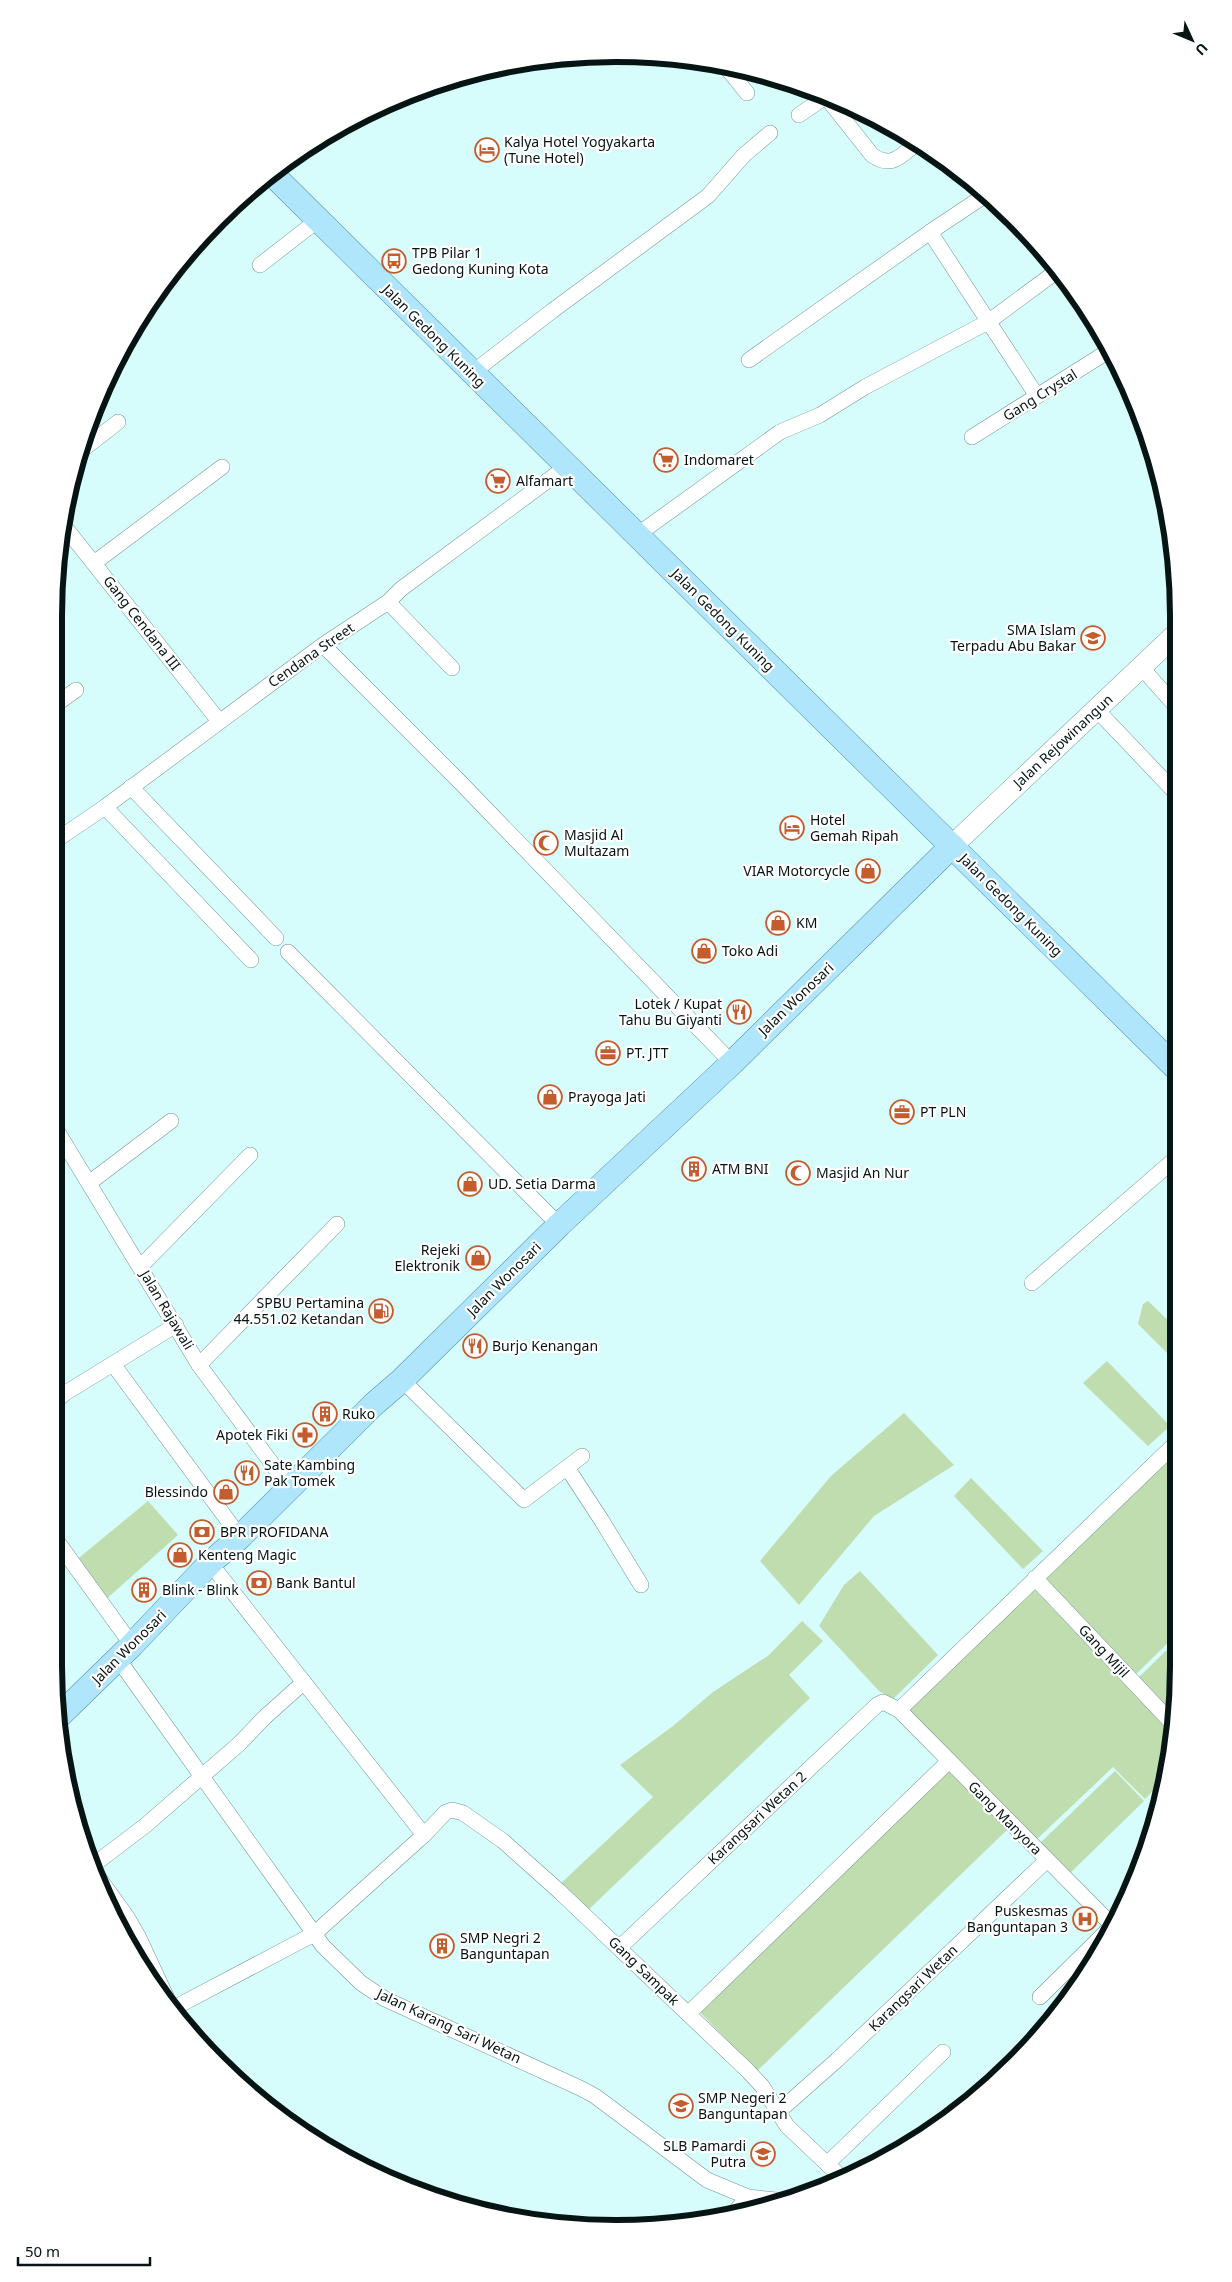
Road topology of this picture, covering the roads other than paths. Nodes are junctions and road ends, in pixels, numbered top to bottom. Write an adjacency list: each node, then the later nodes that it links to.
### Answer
1 (732, 75): 2 (street)
2 (747, 94)
3 (819, 102): 5 (street)
4 (835, 108): 7 (street)
5 (798, 115)
6 (770, 133): 17 (street)
7 (911, 148)
8 (277, 179): 10 (main road, Jalan Gedong Kuning)
9 (980, 199): 11 (street)
10 (318, 220): 12 (street); 17 (main road, Jalan Gedong Kuning)
11 (930, 232): 14 (street); 16 (street)
12 (260, 265)
13 (1052, 275): 14 (street)
14 (988, 322): 18 (street); 25 (street)
15 (1103, 354): 18 (street, Gang Crystal)
16 (749, 360)
17 (472, 373): 23 (main road, Jalan Gedong Kuning)
18 (1037, 396): 20 (street, Gang Crystal)
19 (118, 422): 21 (street)
20 (972, 438)
21 (90, 444)
22 (222, 467): 26 (street)
23 (566, 467): 25 (main road, Jalan Gedong Kuning); 27 (street, Cendana Street)
24 (69, 534): 26 (street, Gang Cendana III)
25 (637, 535): 41 (main road, Jalan Gedong Kuning)
26 (94, 563): 36 (street, Gang Cendana III)
27 (388, 602): 29 (street, Cendana Street); 30 (street)
28 (1170, 640): 31 (main road, Jalan Rejowinangun)
29 (323, 645): 36 (street, Cendana Street); 46 (street)
30 (452, 668)
31 (1140, 668): 34 (street); 35 (main road, Jalan Rejowinangun)
32 (76, 690): 33 (street)
33 (62, 700)
34 (1170, 700)
35 (1096, 709): 38 (street); 41 (main road, Jalan Rejowinangun)
36 (219, 721): 37 (street, Cendana Street)
37 (131, 787): 39 (street, Cendana Street); 42 (street)
38 (1170, 787)
39 (105, 807): 40 (street, Cendana Street); 44 (street)
40 (62, 835)
41 (952, 846): 45 (main road, Jalan Gedong Kuning); 46 (main road, Jalan Wonosari)
42 (276, 938)
43 (288, 952): 53 (street)
44 (251, 960)
45 (1170, 1062)
46 (732, 1063): 53 (main road, Jalan Wonosari)
47 (171, 1121): 51 (street)
48 (62, 1139): 51 (street, Jalan Rajawali)
49 (250, 1155): 54 (street)
50 (1170, 1163): 55 (street)
51 (89, 1183): 54 (street, Jalan Rajawali)
52 (337, 1224): 58 (street)
53 (559, 1225): 59 (main road, Jalan Wonosari)
54 (141, 1266): 56 (street, Jalan Rajawali)
55 (1032, 1283)
56 (176, 1325): 57 (street); 58 (street, Jalan Rajawali)
57 (113, 1364): 60 (street); 65 (street)
58 (199, 1365): 64 (street, Jalan Rajawali)
59 (402, 1380): 63 (street); 64 (main road, Jalan Wonosari)
60 (62, 1396)
61 (1170, 1448): 68 (street)
62 (582, 1456): 63 (street)
63 (568, 1469): 69 (street)
64 (290, 1488): 65 (main road, Jalan Wonosari)
65 (240, 1537): 67 (main road, Jalan Wonosari)
66 (62, 1550): 70 (street, Jalan Karang Sari Wetan)
67 (210, 1563): 70 (main road, Jalan Wonosari); 71 (street)
68 (1035, 1578): 73 (street); 74 (street, Gang Mijil)
69 (641, 1585)
70 (125, 1652): 72 (main road, Jalan Wonosari); 76 (street, Jalan Karang Sari Wetan)
71 (304, 1682): 76 (street); 77 (street)
72 (65, 1710)
73 (899, 1710): 75 (street, Gang Manyora); 84 (street, Karangsari Wetan 2)
74 (1167, 1716)
75 (949, 1761): 78 (street, Gang Manyora); 88 (street)
76 (202, 1776): 79 (street); 82 (street, Jalan Karang Sari Wetan)
77 (424, 1835): 82 (street); 84 (street, Gang Sampak)
78 (1047, 1860): 81 (street, Gang Manyora); 90 (street, Karangsari Wetan)
79 (99, 1861)
80 (117, 1904): 85 (street)
81 (1107, 1921)
82 (314, 1934): 87 (street); 93 (street, Jalan Karang Sari Wetan)
83 (1095, 1943): 86 (street)
84 (619, 1948): 88 (street, Gang Sampak)
85 (152, 1968)
86 (1040, 1997)
87 (179, 2006)
88 (688, 2014): 90 (street, Gang Sampak)
89 (944, 2052): 91 (street)
90 (777, 2113): 91 (street, Gang Sampak)
91 (827, 2164): 92 (street, Gang Sampak)
92 (837, 2173)
93 (748, 2197): 94 (street, Jalan Karang Sari Wetan); 95 (street)
94 (766, 2199)
95 (741, 2205)

